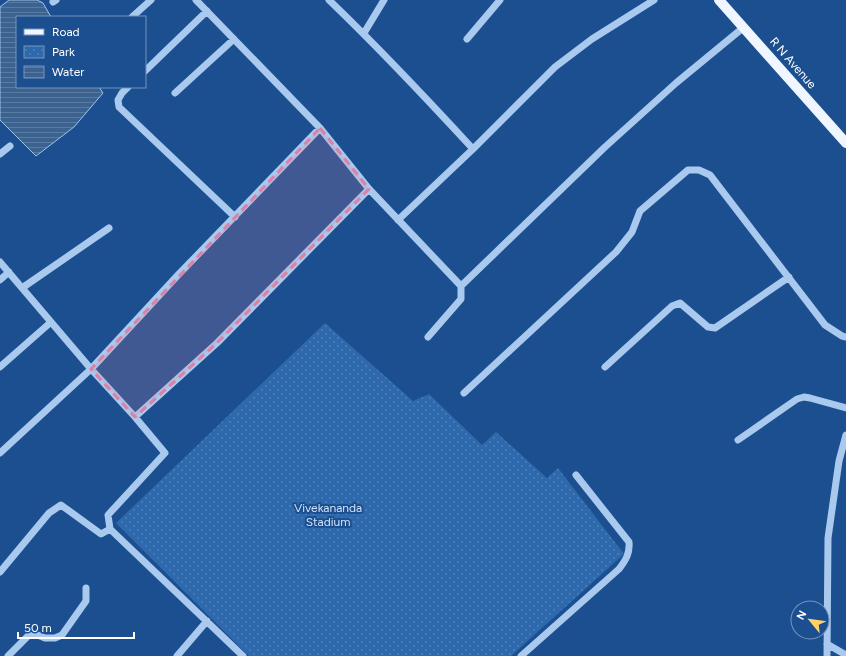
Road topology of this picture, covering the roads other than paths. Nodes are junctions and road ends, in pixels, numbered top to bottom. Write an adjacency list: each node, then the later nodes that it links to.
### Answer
1 (151, 0): 9 (street)
2 (196, 0): 8 (street)
3 (329, 0): 11 (street)
4 (384, 0): 11 (street)
5 (500, 0): 13 (street)
6 (654, 0): 20 (street)
7 (719, 0): 10 (main road, R N Avenue)
8 (207, 11): 12 (street); 14 (street)
9 (133, 16)
10 (744, 27): 18 (main road, R N Avenue); 30 (street)
11 (364, 33): 20 (street)
12 (234, 39): 16 (street); 17 (street)
13 (467, 39)
14 (146, 69)
15 (127, 88): 23 (street)
16 (175, 93)
17 (320, 128): 22 (street); 23 (street)
18 (846, 143)
19 (10, 146): 21 (street)
20 (473, 149): 24 (street)
21 (0, 154)
22 (369, 189): 24 (street); 40 (street)
23 (235, 217): 37 (street)
24 (398, 220): 30 (street)
25 (109, 228): 31 (street)
26 (0, 262): 27 (street)
27 (9, 272): 29 (street); 31 (street)
28 (789, 277): 34 (street); 36 (street); 38 (street)
29 (0, 280)
30 (461, 286): 33 (street)
31 (22, 288): 32 (street)
32 (51, 322): 35 (street); 37 (street)
33 (428, 337)
34 (846, 337)
35 (0, 367)
36 (604, 367)
37 (91, 369): 40 (street); 43 (street)
38 (464, 393)
39 (846, 408): 42 (street)
40 (135, 417): 45 (street)
41 (846, 435): 49 (street)
42 (738, 440)
43 (0, 453)
44 (576, 475): 54 (street)
45 (110, 529): 46 (street); 48 (street)
46 (0, 572)
47 (86, 588): 51 (street)
48 (207, 621): 52 (street); 53 (street)
49 (827, 644): 50 (street); 55 (street)
50 (846, 655)
51 (8, 656)
52 (177, 656)
53 (243, 656)
54 (521, 656)
55 (827, 656)

